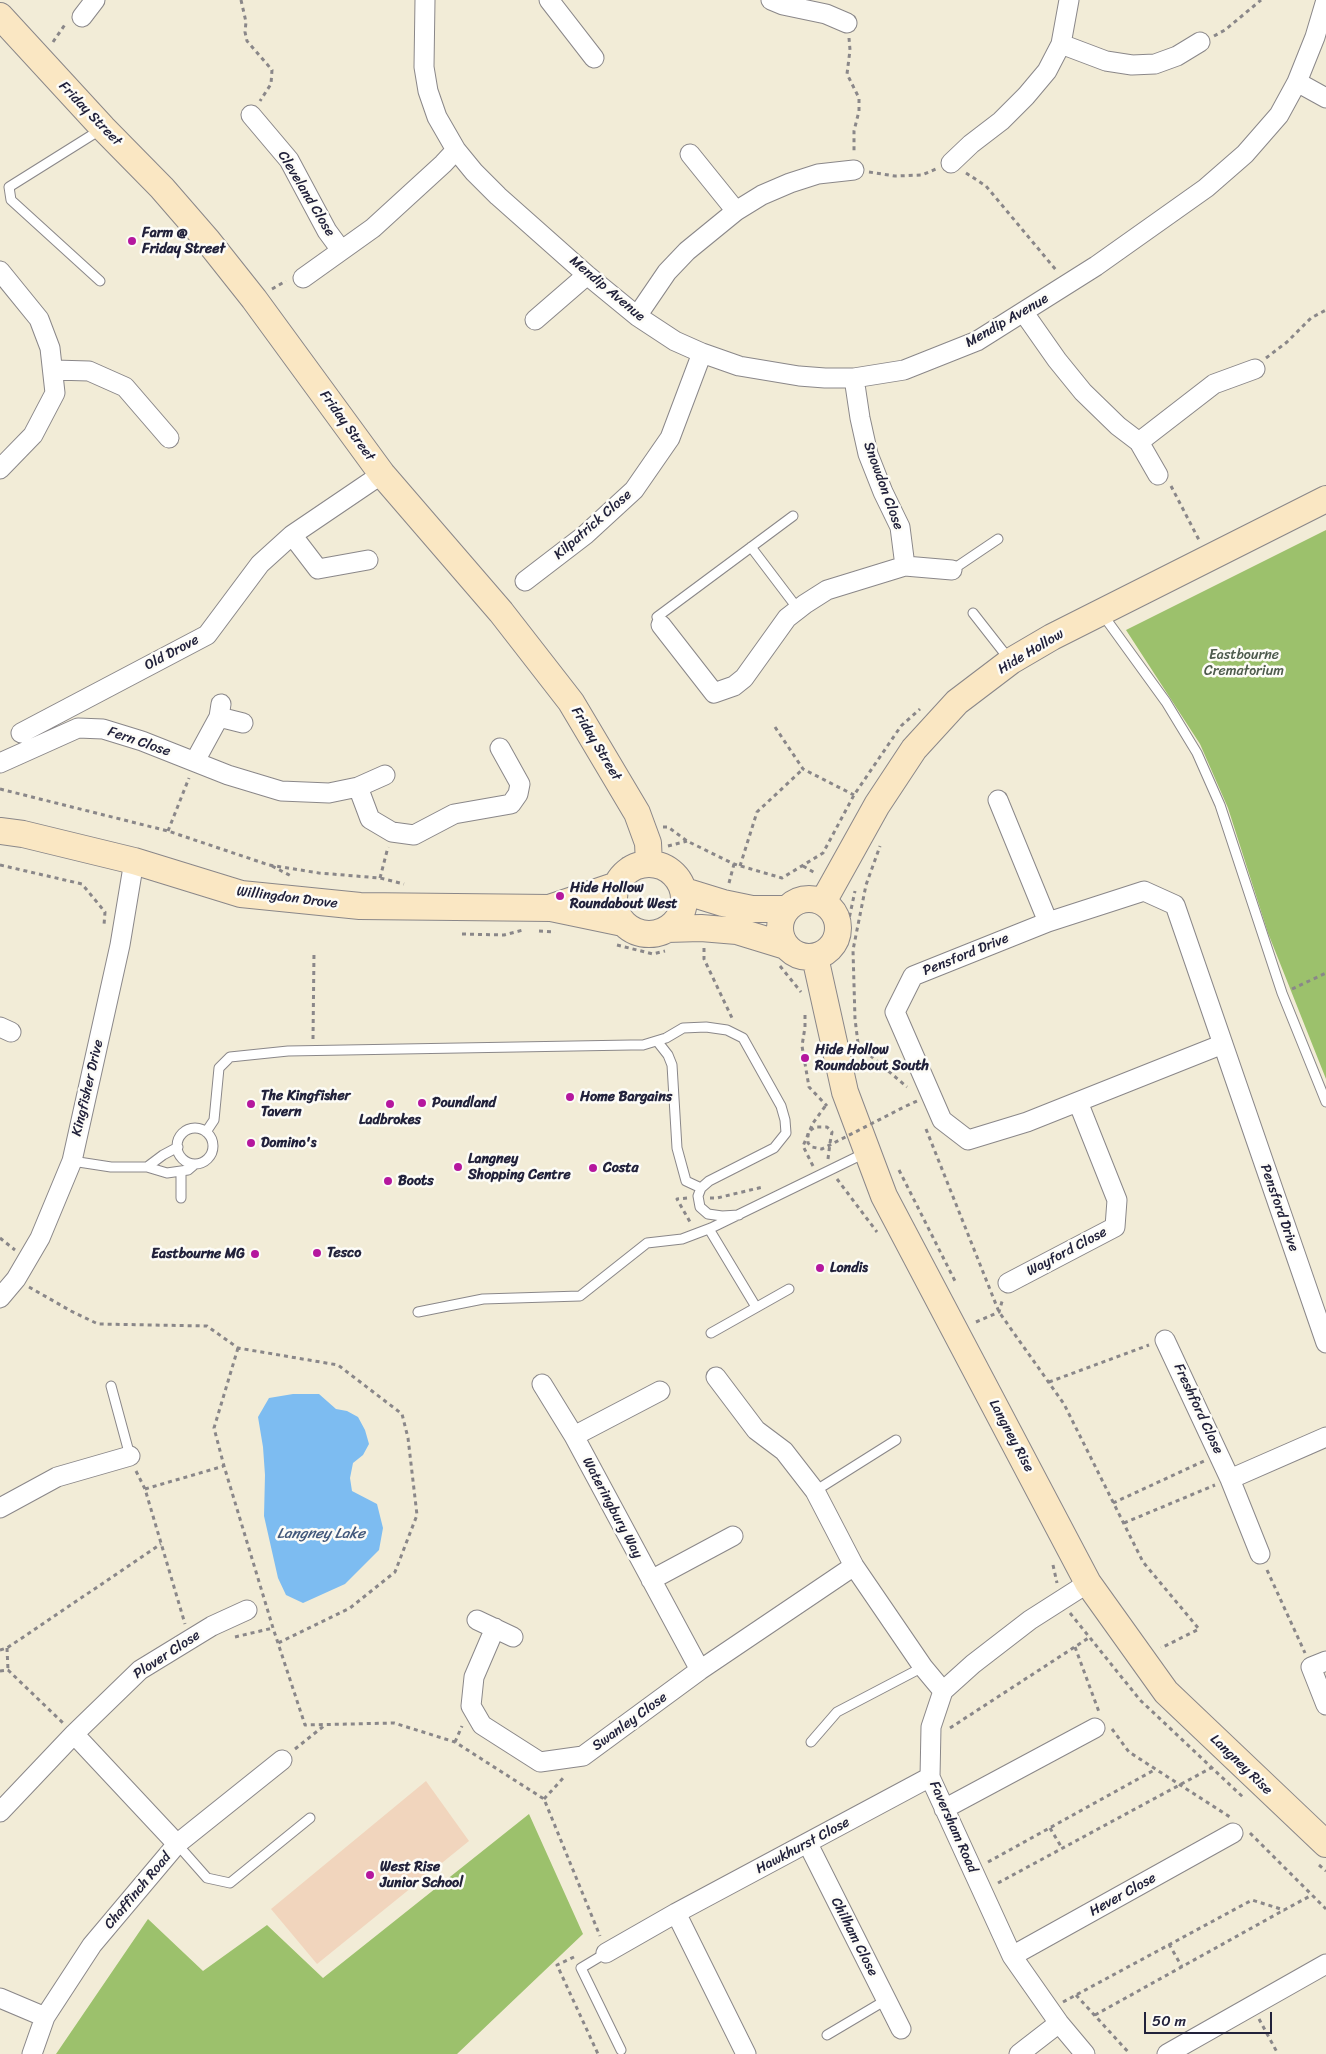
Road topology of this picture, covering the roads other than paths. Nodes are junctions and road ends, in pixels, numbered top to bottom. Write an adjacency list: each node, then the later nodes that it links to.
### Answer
1 (95, 0): 8 (street)
2 (425, 0): 17 (street, Mendip Avenue)
3 (549, 0): 12 (street)
4 (771, 0): 9 (street)
5 (1069, 0): 11 (street)
6 (1326, 0): 13 (street, Mendip Avenue)
7 (0, 16): 16 (main road, Friday Street)
8 (82, 17)
9 (847, 23)
10 (1200, 42): 11 (street)
11 (1061, 44): 19 (street)
12 (594, 58)
13 (1297, 82): 14 (street); 27 (street, Mendip Avenue)
14 (1326, 98)
15 (251, 115): 22 (street, Cleveland Close)
16 (103, 128): 26 (lane); 37 (main road, Friday Street)
17 (456, 150): 22 (street, Cleveland Close); 24 (street, Mendip Avenue)
18 (690, 154): 21 (street)
19 (952, 163)
20 (854, 170): 21 (street)
21 (736, 211): 28 (street)
22 (341, 250): 25 (street, Cleveland Close)
23 (0, 271): 32 (street)
24 (587, 275): 28 (street, Mendip Avenue); 29 (street)
25 (303, 278)
26 (100, 282)
27 (1024, 313): 33 (street, Mendip Avenue); 35 (street)
28 (637, 316): 30 (street, Mendip Avenue)
29 (535, 320)
30 (702, 353): 33 (street, Mendip Avenue); 47 (street, Kilpatrick Close)
31 (1255, 369): 35 (street)
32 (54, 370): 34 (street); 36 (street)
33 (854, 378): 45 (street, Snowdon Close)
34 (168, 438)
35 (1139, 442): 38 (street)
36 (0, 469)
37 (382, 474): 41 (street, Old Drove); 62 (main road, Friday Street)
38 (1158, 475)
39 (1326, 499): 50 (main road, Hide Hollow)
40 (792, 516): 43 (lane)
41 (292, 535): 44 (street); 54 (street, Old Drove)
42 (998, 539): 46 (lane)
43 (751, 547): 48 (lane); 51 (lane)
44 (368, 560)
45 (905, 566): 46 (street); 48 (street)
46 (952, 570)
47 (525, 581)
48 (798, 610): 51 (street)
49 (973, 613): 52 (lane)
50 (1101, 613): 52 (main road, Hide Hollow); 77 (lane)
51 (661, 625)
52 (1010, 661): 66 (main road, Hide Hollow)
53 (244, 723): 56 (street)
54 (21, 733)
55 (500, 748): 59 (street)
56 (195, 761): 57 (street, Fern Close); 59 (street, Fern Close)
57 (0, 763)
58 (385, 775): 59 (street, Fern Close)
59 (358, 787)
60 (998, 800): 69 (street)
61 (0, 831): 63 (main road, Willingdon Drove)
62 (649, 858): 64 (main road); 65 (main road)
63 (134, 861): 67 (main road, Willingdon Drove); 81 (street, Kingfisher Drive)
64 (614, 878): 67 (main road, Willingdon Drove); 70 (main road)
65 (684, 891): 68 (main road); 71 (main road)
66 (823, 902): 68 (main road); 73 (main road)
67 (551, 908): 70 (main road, Willingdon Drove)
68 (786, 909): 72 (main road)
69 (1048, 922): 75 (street, Pensford Drive); 76 (street, Pensford Drive)
70 (619, 933): 71 (main road, Willingdon Drove)
71 (668, 940): 72 (main road, Willingdon Drove)
72 (781, 954): 73 (main road)
73 (815, 956): 80 (main road, Langney Rise)
74 (657, 1041): 78 (lane); 85 (lane); 85 (lane)
75 (1223, 1044): 76 (street, Pensford Drive); 96 (street, Pensford Drive)
76 (1078, 1102): 89 (street, Wayford Close)
77 (1326, 1102)
78 (206, 1132): 79 (lane); 82 (lane)
79 (178, 1147): 82 (lane); 83 (lane)
80 (867, 1153): 87 (lane); 112 (main road, Langney Rise)
81 (72, 1161): 83 (lane); 91 (street, Kingfisher Drive)
82 (195, 1164): 84 (lane)
83 (147, 1167): 84 (lane)
84 (181, 1171): 86 (lane)
85 (699, 1192): 87 (lane)
86 (181, 1198)
87 (739, 1215): 88 (lane)
88 (709, 1229): 92 (lane); 93 (lane)
89 (1008, 1283)
90 (789, 1289): 92 (lane)
91 (0, 1298)
92 (756, 1307): 94 (lane)
93 (418, 1312)
94 (712, 1333)
95 (1165, 1340): 105 (street, Freshford Close)
96 (1326, 1343)
97 (716, 1377): 106 (street)
98 (542, 1384): 101 (street, Wateringbury Way)
99 (111, 1386): 104 (lane)
100 (660, 1391): 101 (street)
101 (574, 1436): 111 (street, Wateringbury Way)
102 (1326, 1437): 105 (street)
103 (896, 1440): 106 (lane)
104 (130, 1456): 107 (street)
105 (1230, 1479): 109 (street, Freshford Close)
106 (815, 1490): 110 (street)
107 (0, 1508)
108 (733, 1536): 111 (street)
109 (1260, 1554)
110 (854, 1566): 118 (street); 119 (street, Swanley Close)
111 (651, 1580): 119 (street, Wateringbury Way)
112 (1088, 1583): 120 (street, Faversham Road); 133 (main road, Langney Rise)
113 (247, 1610): 123 (street, Plover Close)
114 (477, 1620): 115 (street)
115 (495, 1628): 116 (street); 119 (street, Swanley Close)
116 (513, 1637)
117 (1318, 1664): 121 (street)
118 (923, 1667): 120 (street); 124 (lane)
119 (700, 1670)
120 (943, 1691): 126 (street, Faversham Road)
121 (1326, 1705)
122 (1101, 1722): 127 (street)
123 (74, 1734): 128 (street, Plover Close); 131 (street)
124 (811, 1742)
125 (282, 1760): 131 (street, Chaffinch Road)
126 (930, 1777): 127 (street, Faversham Road); 132 (street, Hawkhurst Close)
127 (944, 1809): 136 (street, Faversham Road)
128 (0, 1812)
129 (310, 1818): 131 (lane)
130 (1238, 1828): 136 (street, Hever Close)
131 (177, 1844): 141 (street, Chaffinch Road)
132 (808, 1844): 134 (street, Hawkhurst Close); 139 (street, Chilham Close)
133 (1326, 1844)
134 (676, 1913): 135 (street, Hawkhurst Close); 146 (street)
135 (606, 1953): 144 (lane)
136 (1012, 1956): 140 (street, Faversham Road)
137 (1326, 1964): 149 (street)
138 (0, 1998): 141 (street)
139 (886, 2000): 142 (street, Chilham Close); 143 (lane)
140 (1054, 2016): 147 (street); 148 (street, Faversham Road)
141 (45, 2017): 145 (street, Chaffinch Road)
142 (900, 2029)
143 (827, 2034)
144 (621, 2050)
145 (32, 2054)
146 (745, 2054)
147 (1019, 2054)
148 (1085, 2054)
149 (1167, 2054)

